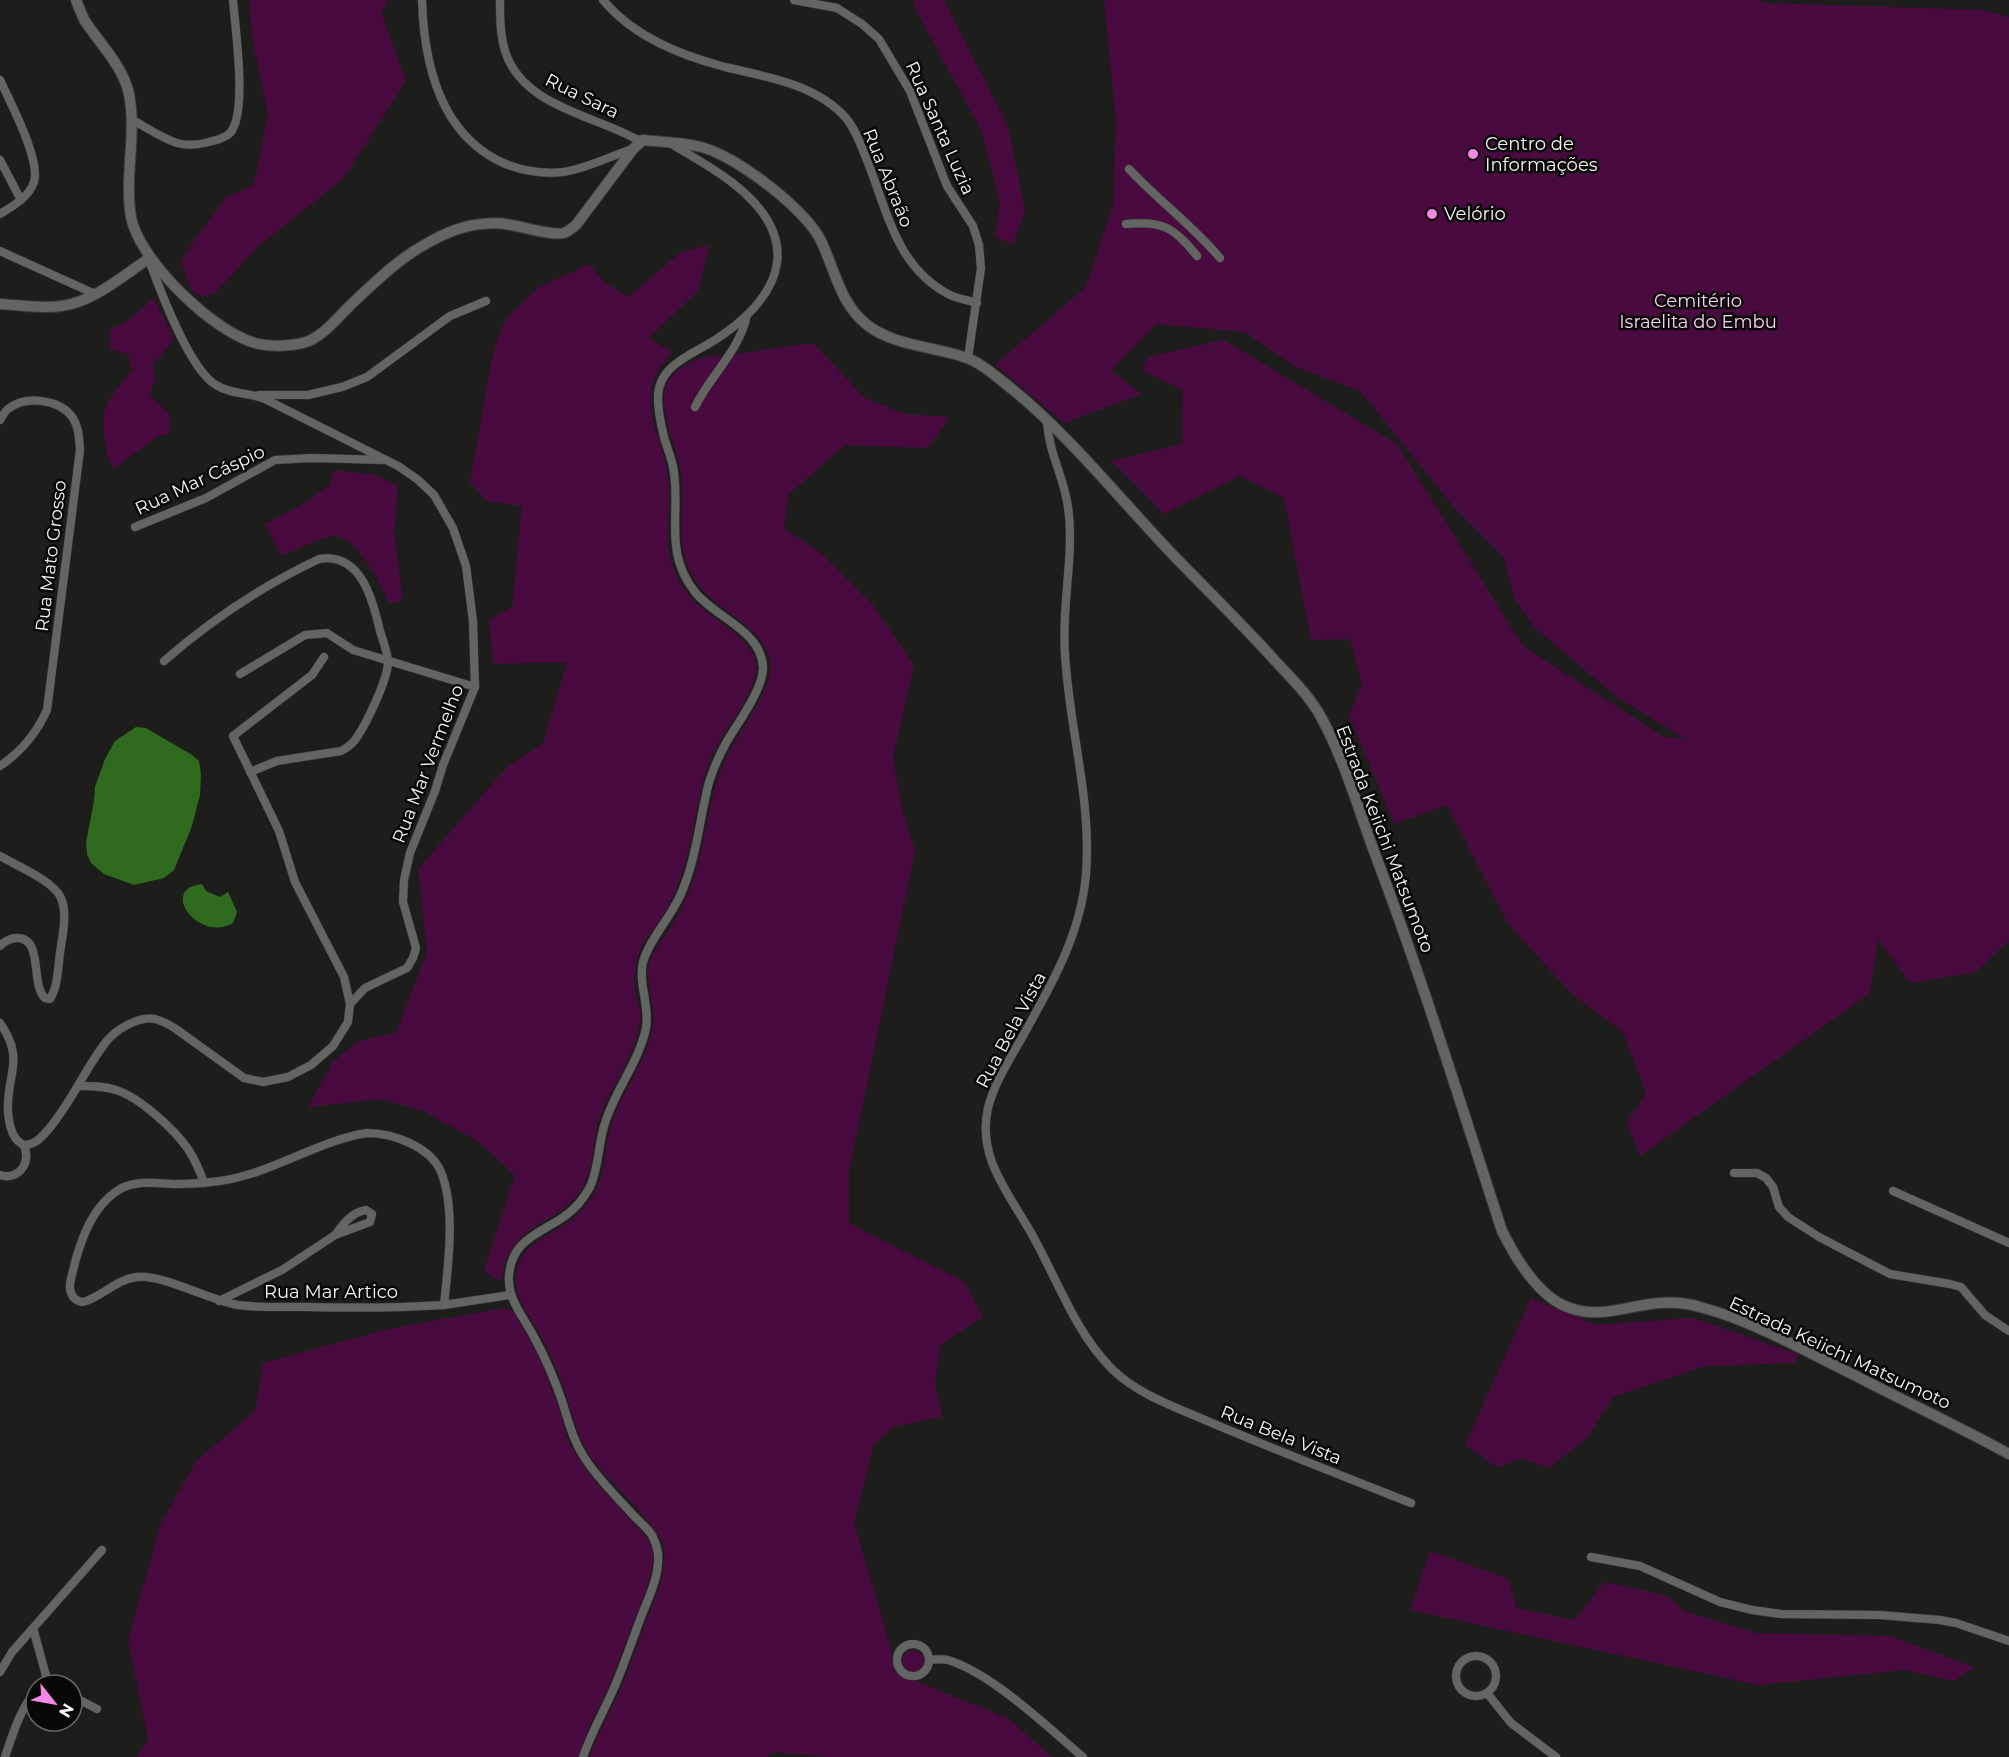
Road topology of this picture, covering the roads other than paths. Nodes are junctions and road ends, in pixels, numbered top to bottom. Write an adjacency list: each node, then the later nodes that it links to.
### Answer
1 (76, 0): 9 (main road)
2 (233, 0): 9 (street)
3 (422, 0): 12 (street)
4 (500, 0): 10 (street, Rua Sara)
5 (603, 0): 24 (street, Rua Abraão)
6 (794, 0): 7 (street, Rua Santa Luzia)
7 (839, 4): 24 (street, Rua Santa Luzia)
8 (0, 80): 15 (street)
9 (131, 119): 20 (main road)
10 (643, 140): 11 (main road, Estrada Keiichi Matsumoto); 12 (main road)
11 (668, 142): 26 (street); 27 (main road, Estrada Keiichi Matsumoto)
12 (633, 149): 20 (main road)
13 (0, 159): 15 (street)
14 (1129, 169): 21 (street)
15 (21, 200): 16 (street)
16 (0, 214)
17 (1126, 224): 19 (street)
18 (0, 251): 22 (street)
19 (1197, 256)
20 (150, 258): 22 (main road); 28 (street, Rua Mar Vermelho)
21 (1220, 258)
22 (95, 294): 25 (main road)
23 (486, 301): 28 (street)
24 (977, 303): 27 (street, Rua Santa Luzia)
25 (0, 304)
26 (747, 313): 29 (street); 53 (street)
27 (968, 358): 31 (main road, Estrada Keiichi Matsumoto)
28 (255, 395): 32 (street, Rua Mar Vermelho)
29 (695, 407)
30 (0, 420): 39 (street, Rua Mato Grosso)
31 (1047, 422): 57 (main road, Estrada Keiichi Matsumoto); 58 (street, Rua Bela Vista)
32 (386, 460): 33 (street, Rua Mar Cáspio); 38 (street, Rua Mar Vermelho)
33 (135, 527)
34 (324, 657): 40 (street)
35 (164, 661): 36 (street)
36 (388, 662): 37 (street); 38 (street); 40 (street)
37 (240, 674)
38 (475, 687): 43 (street, Rua Mar Vermelho)
39 (0, 766)
40 (250, 772): 43 (street)
41 (0, 856): 42 (street)
42 (0, 946)
43 (350, 1004): 45 (street)
44 (0, 1023): 46 (street)
45 (79, 1086): 46 (street); 49 (street)
46 (24, 1145): 48 (street)
47 (1734, 1173): 56 (street)
48 (0, 1175)
49 (204, 1183): 54 (street, Rua Mar Artico); 55 (street)
50 (1893, 1191): 52 (street)
51 (335, 1235): 51 (street); 54 (street)
52 (2009, 1243)
53 (510, 1295): 55 (street, Rua Mar Artico); 72 (street)
54 (219, 1301): 55 (street, Rua Mar Artico)
55 (444, 1305)
56 (2009, 1331)
57 (2009, 1454)
58 (1411, 1503)
59 (102, 1550): 61 (street)
60 (1591, 1557): 62 (street)
61 (33, 1628): 64 (street); 65 (street)
62 (2009, 1641)
63 (929, 1660): 63 (street); 73 (street)
64 (0, 1672)
65 (45, 1673)
66 (1487, 1693): 66 (street); 70 (street)
67 (84, 1702): 69 (street)
68 (24, 1707): 71 (street)
69 (97, 1709)
70 (1545, 1753): 74 (street)
71 (4, 1757)
72 (583, 1757)
73 (1083, 1757)
74 (1556, 1757)

